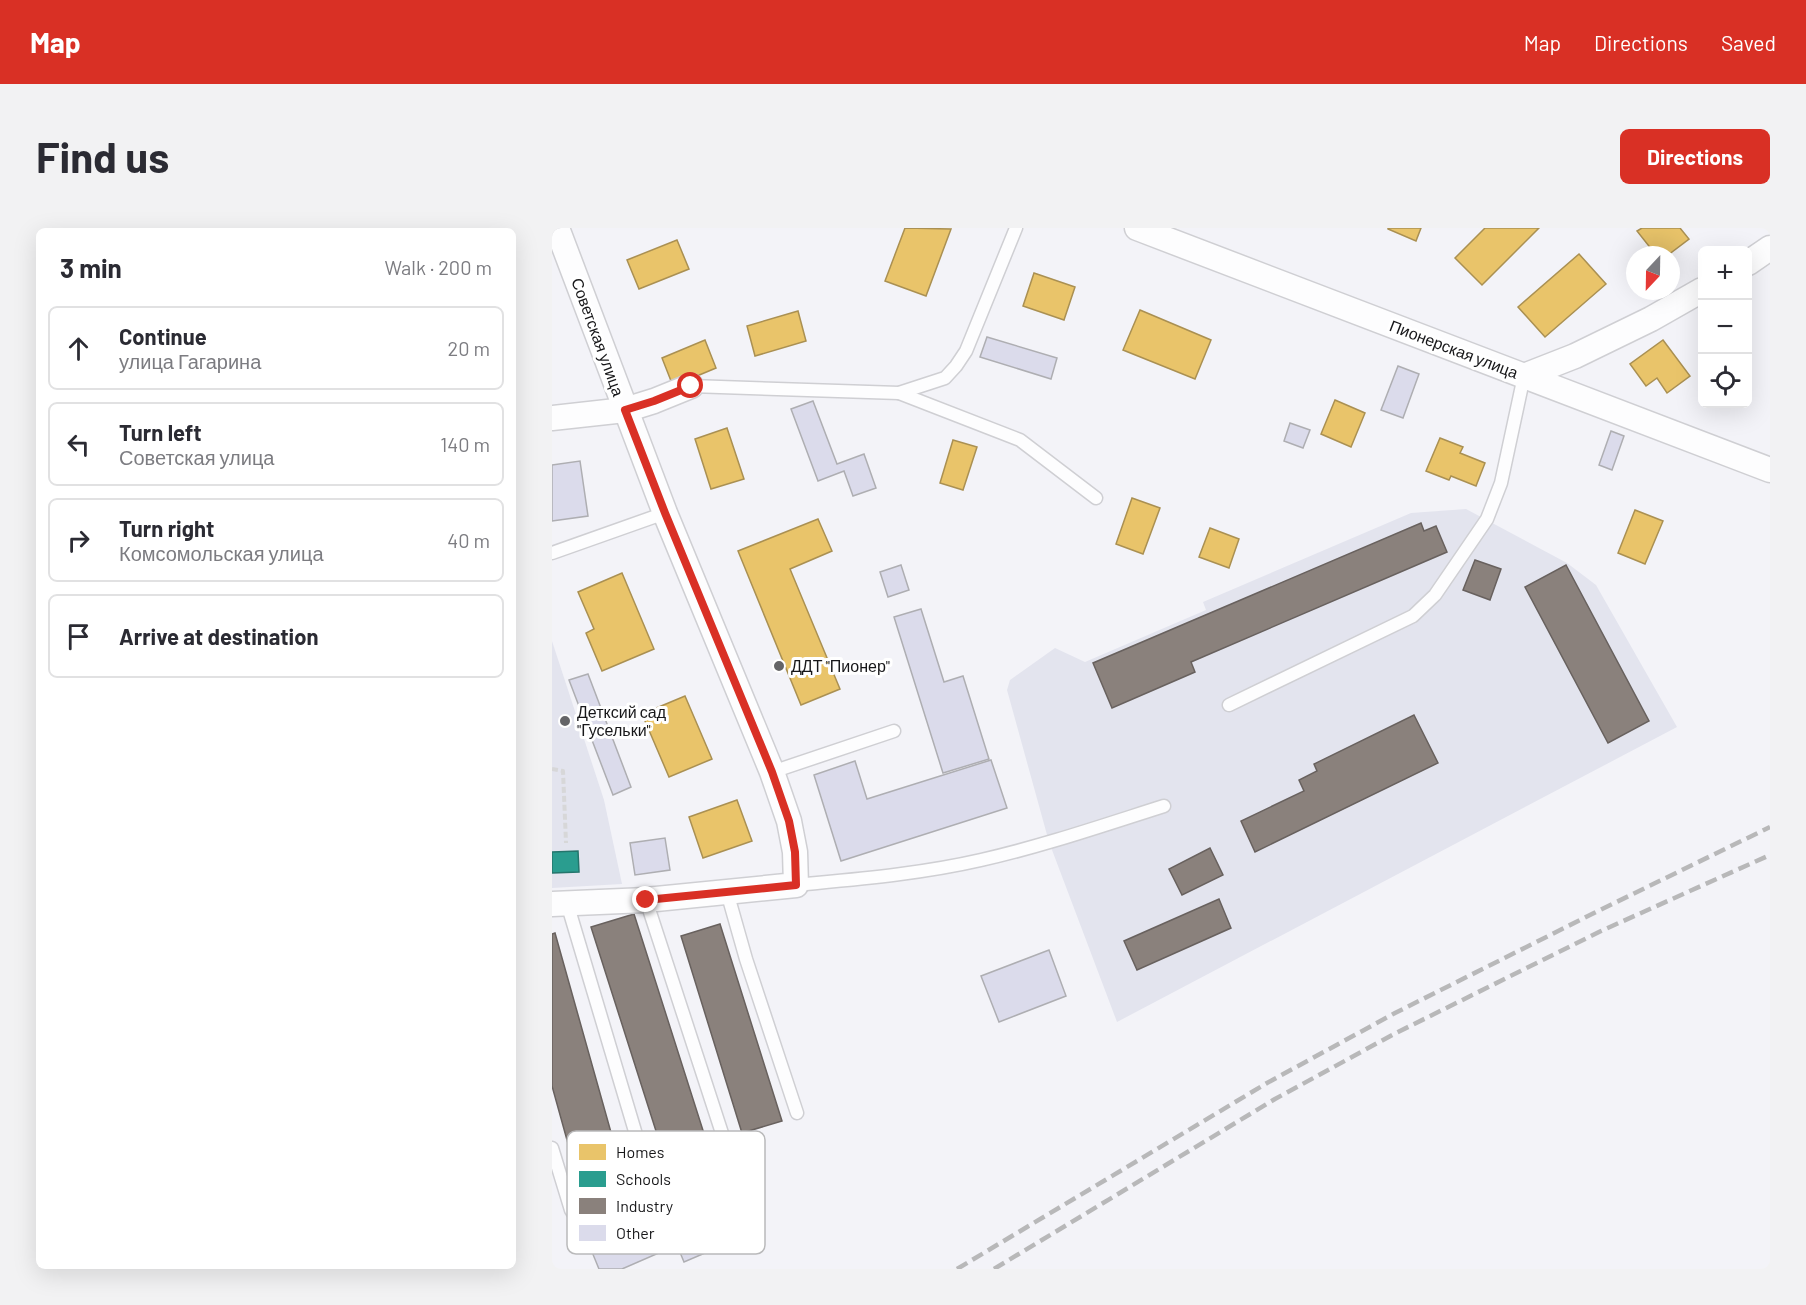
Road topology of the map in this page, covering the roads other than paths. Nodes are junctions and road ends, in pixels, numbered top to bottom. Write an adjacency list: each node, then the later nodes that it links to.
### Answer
1 (557, 228): 10 (street, Советская улица)
2 (1016, 228): 9 (lane)
3 (1137, 228): 7 (street, Пионерская улица)
4 (1770, 248): 5 (street)
5 (1752, 259)
6 (1698, 292): 7 (street)
7 (1524, 376): 12 (street, Пионерская улица); 16 (lane)
8 (691, 386): 9 (lane); 10 (street)
9 (899, 393): 13 (lane)
10 (625, 410): 11 (street); 14 (street, Советская улица)
11 (552, 418)
12 (1770, 470)
13 (1096, 498)
14 (665, 513): 15 (lane); 18 (street, Советская улица)
15 (552, 553)
16 (1229, 705)
17 (894, 731): 18 (lane)
18 (772, 772): 20 (street, Советская улица)
19 (1164, 806): 20 (lane)
20 (796, 885): 21 (street)
21 (727, 892): 22 (street); 24 (lane)
22 (646, 900): 23 (street); 26 (lane)
23 (560, 904): 25 (lane)
24 (797, 1113)
25 (633, 1131)
26 (721, 1131)
27 (552, 1148): 28 (lane)
28 (567, 1197)

